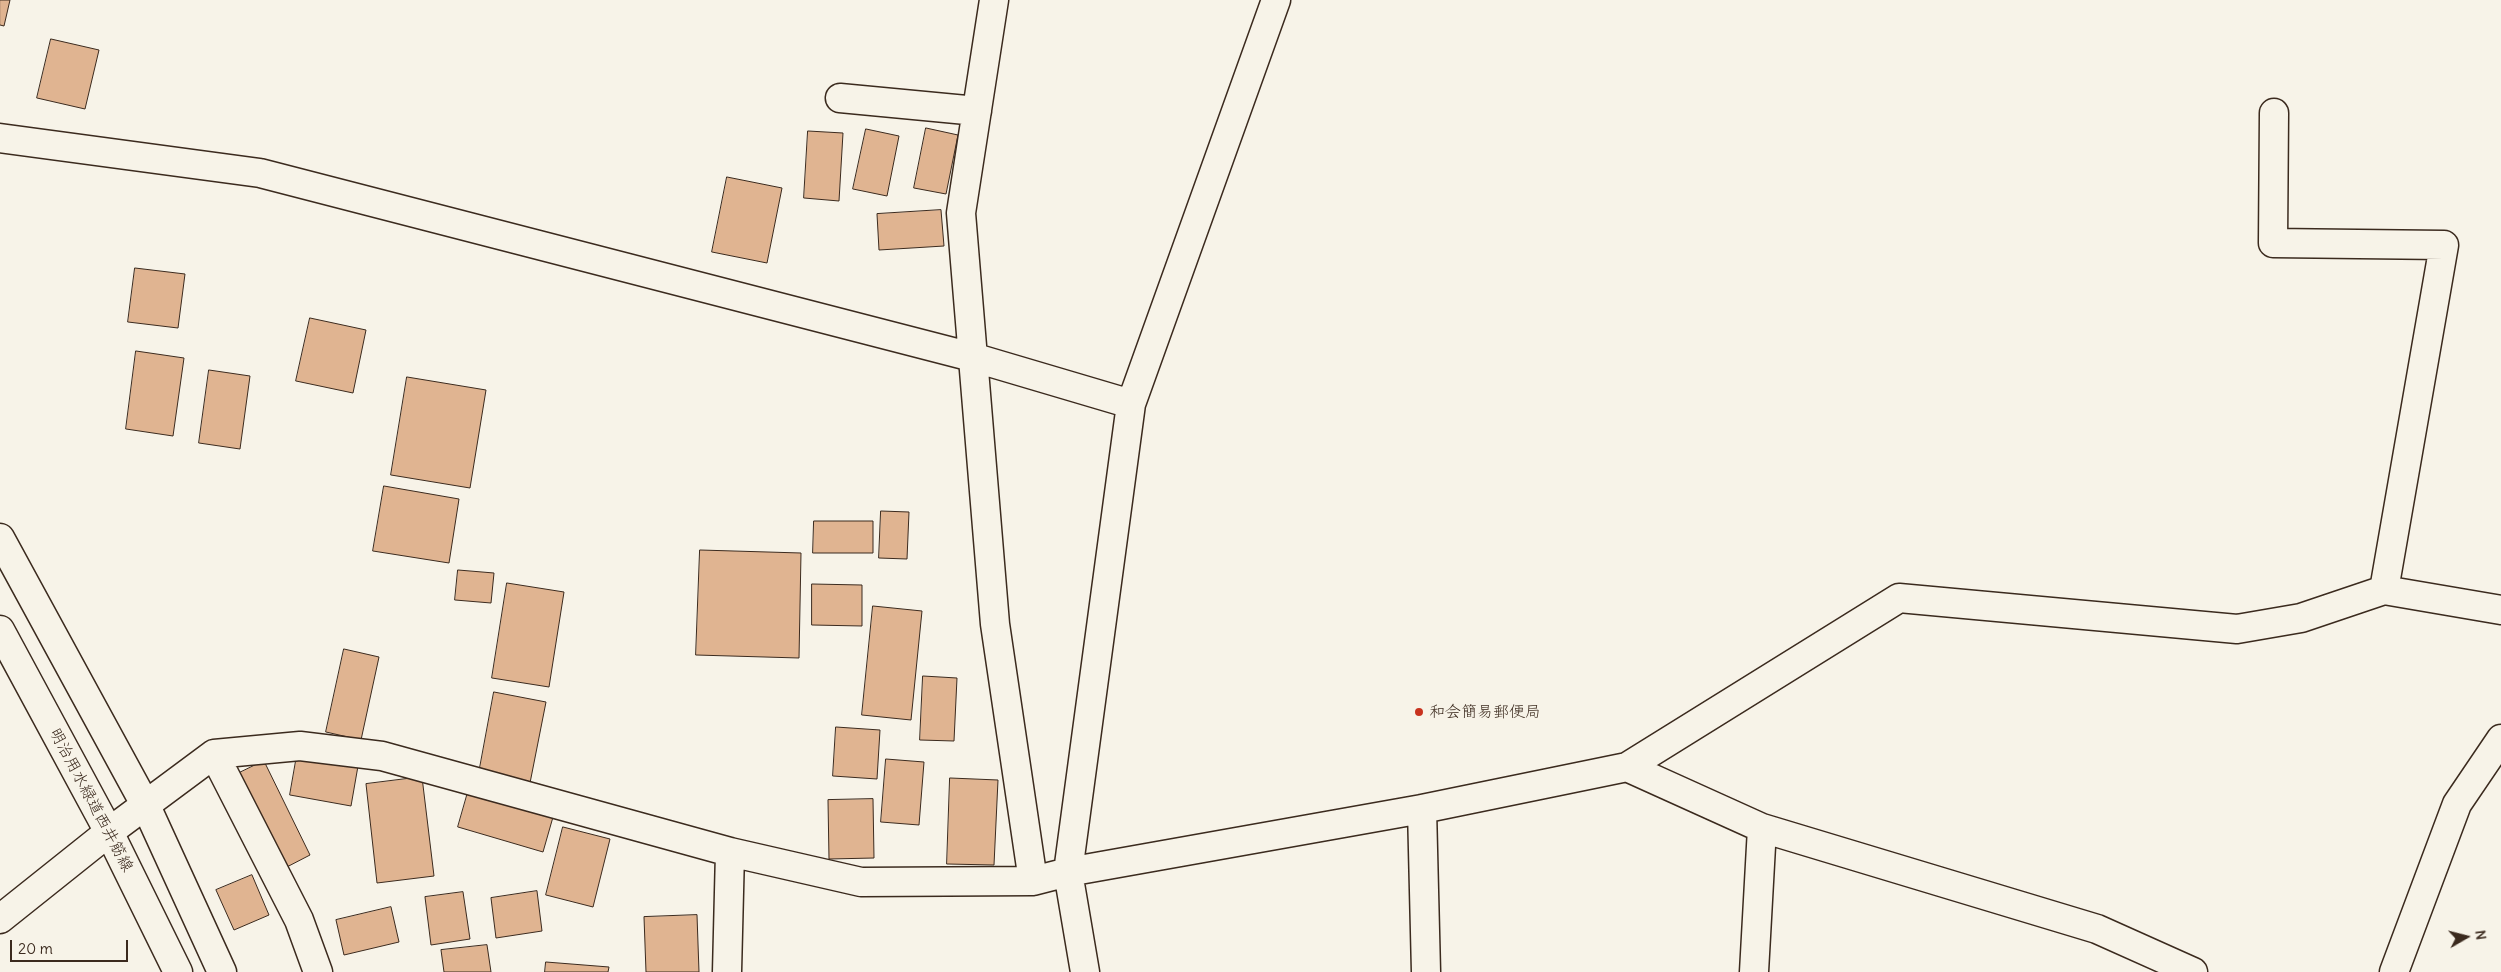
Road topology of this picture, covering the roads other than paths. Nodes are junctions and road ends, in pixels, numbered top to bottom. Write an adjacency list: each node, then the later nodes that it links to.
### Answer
1 (994, 0): 4 (street)
2 (1276, 0): 8 (street)
3 (840, 98): 4 (street)
4 (976, 111): 7 (street)
5 (2274, 113): 10 (street)
6 (0, 138): 7 (street)
7 (972, 357): 8 (street); 22 (street)
8 (1131, 404): 21 (street)
9 (0, 538): 17 (street)
10 (2384, 590): 11 (street); 15 (street)
11 (2501, 610)
12 (0, 630): 19 (street, 明治用水緑道西井筋線)
13 (2501, 739): 32 (street)
14 (214, 754): 17 (street); 20 (street); 26 (street)
15 (1627, 768): 16 (street); 18 (street)
16 (1422, 809): 21 (street); 29 (street)
17 (141, 810): 19 (street); 25 (street)
18 (1762, 828): 30 (street); 31 (street)
19 (111, 831): 23 (street); 24 (street, 明治用水緑道西井筋線)
20 (730, 852): 22 (street); 27 (street)
21 (1068, 872): 22 (street); 28 (street)
22 (1033, 881)
23 (0, 918)
24 (178, 972)
25 (222, 972)
26 (318, 972)
27 (727, 972)
28 (1085, 972)
29 (1426, 972)
30 (1754, 972)
31 (2193, 972)
32 (2394, 972)

